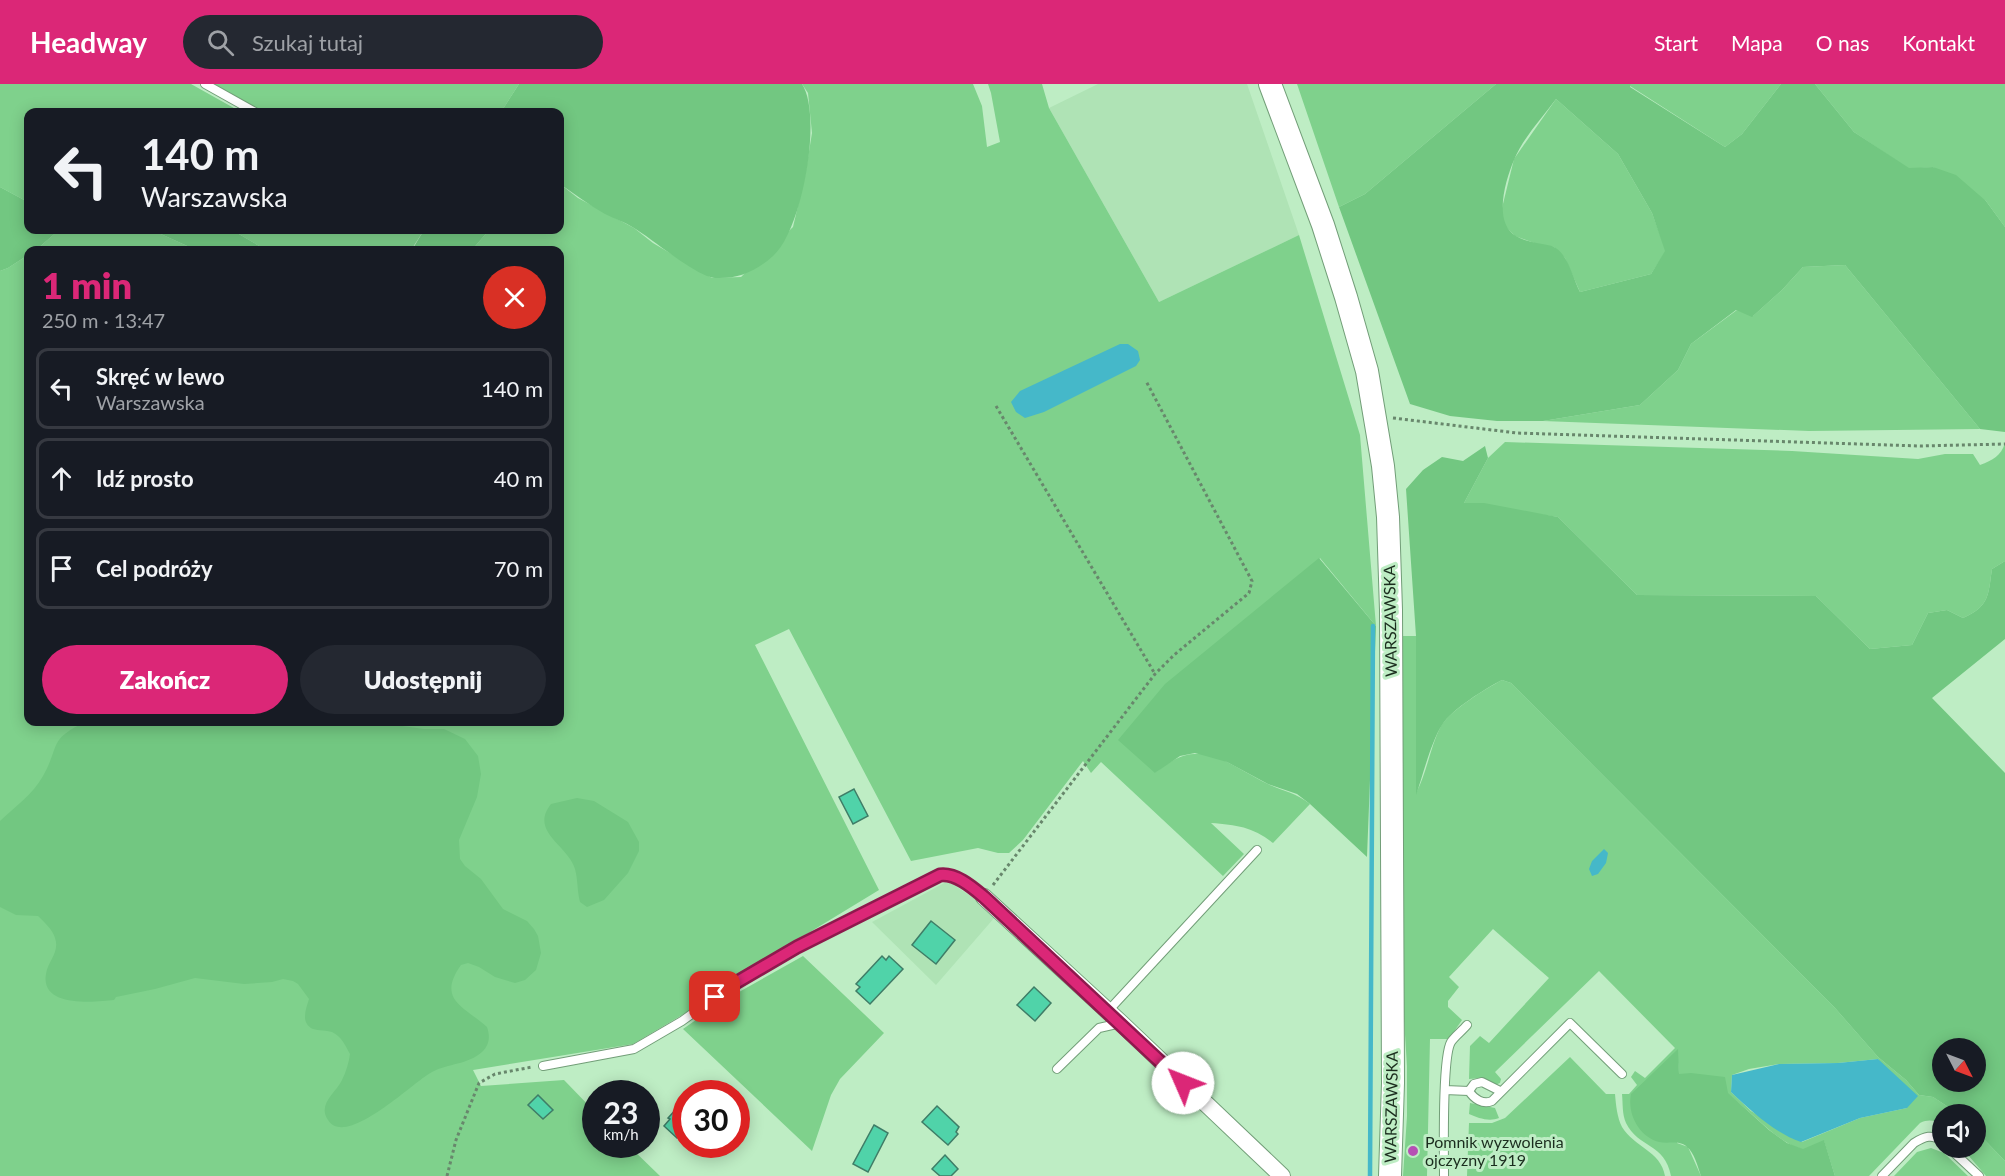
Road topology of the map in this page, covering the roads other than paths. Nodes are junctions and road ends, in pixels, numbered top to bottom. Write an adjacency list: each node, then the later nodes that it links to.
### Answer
1 (205, 84): 3 (lane)
2 (1270, 84): 18 (main road, WARSZAWSKA)
3 (248, 108)
4 (1257, 850): 6 (lane)
5 (984, 897): 6 (street); 9 (lane)
6 (1108, 1011): 7 (street)
7 (1121, 1023): 10 (lane); 17 (street)
8 (1467, 1025): 12 (lane)
9 (543, 1066)
10 (1057, 1070)
11 (1622, 1074): 14 (lane)
12 (1445, 1090): 13 (lane); 19 (lane)
13 (1469, 1091): 14 (lane); 14 (lane)
14 (1500, 1091)
15 (1932, 1136): 20 (lane)
16 (1960, 1158): 21 (lane)
17 (1282, 1176)
18 (1390, 1176)
19 (1444, 1176)
20 (1882, 1176)
21 (1979, 1176)

